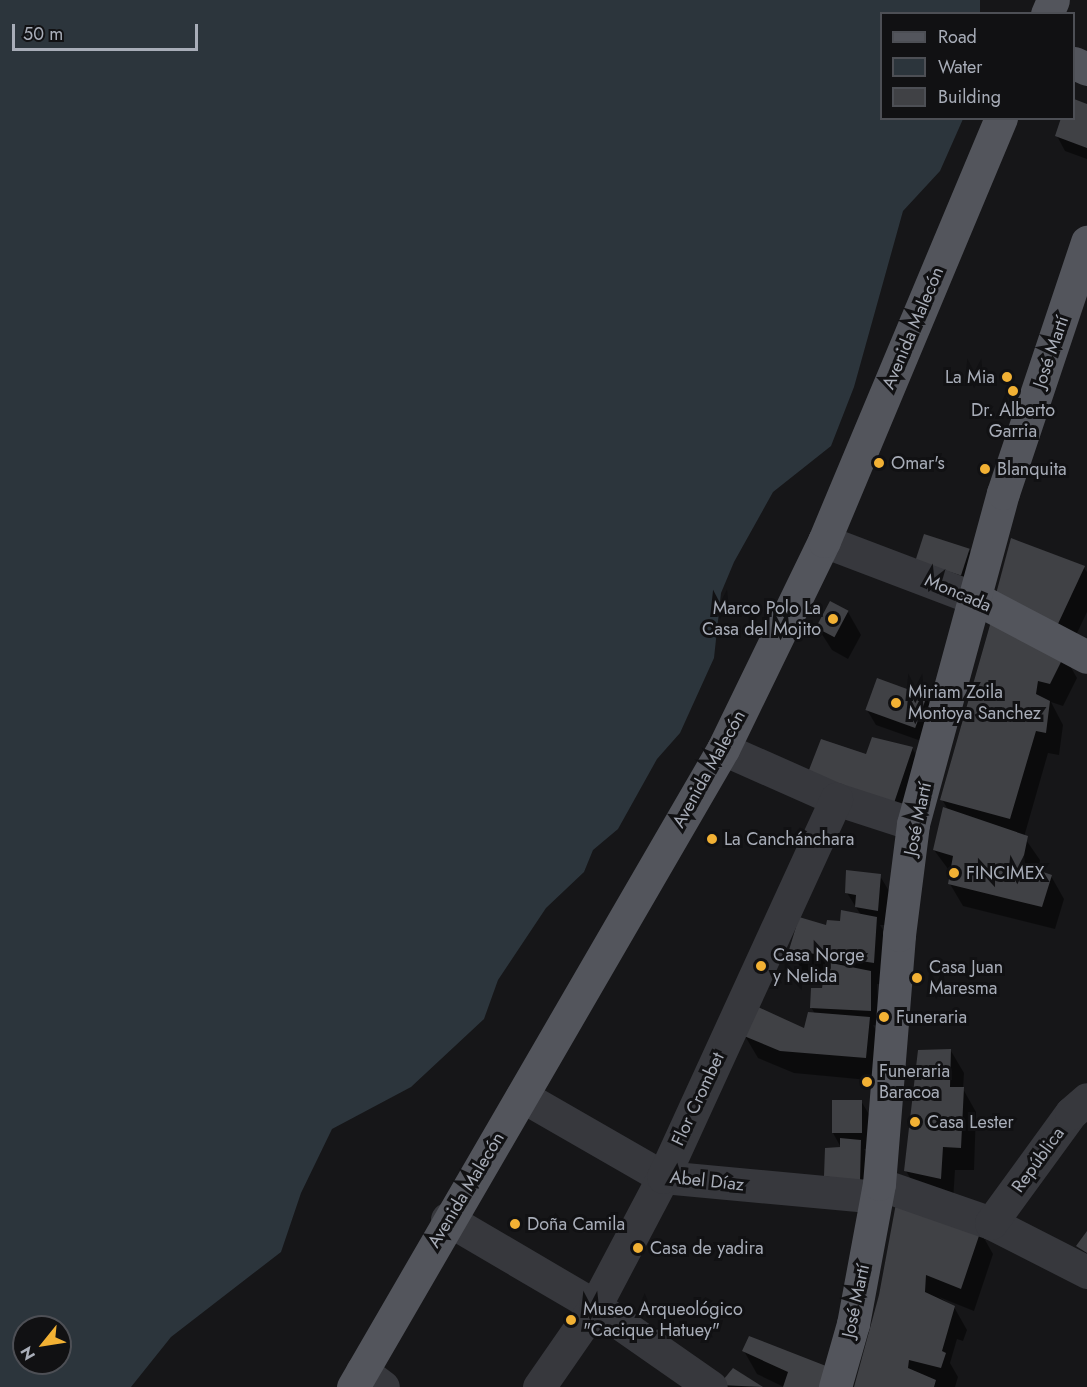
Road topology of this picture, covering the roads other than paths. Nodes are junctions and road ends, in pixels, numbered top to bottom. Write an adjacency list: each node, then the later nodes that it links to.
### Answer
1 (1000, 120): 3 (main road, Avenida Malecón)
2 (1085, 257): 4 (main road, José Martí)
3 (824, 541): 4 (street, Moncada); 6 (main road, Avenida Malecón)
4 (977, 599): 5 (main road, Moncada); 8 (main road, José Martí)
5 (1087, 657)
6 (723, 749): 7 (street); 9 (main road, Avenida Malecón)
7 (836, 799): 8 (street); 11 (street, Flor Crombet)
8 (913, 824): 12 (main road, José Martí)
9 (522, 1096): 11 (street, Abel Díaz); 13 (main road, Avenida Malecón)
10 (1087, 1099): 14 (street, República)
11 (663, 1177): 12 (street, Abel Díaz); 16 (street, Flor Crombet)
12 (878, 1191): 14 (street, Abel Díaz); 20 (main road, José Martí)
13 (447, 1219): 16 (street); 17 (main road, Avenida Malecón)
14 (991, 1223): 15 (street, Abel Díaz)
15 (1087, 1272)
16 (595, 1306): 18 (street, Flor Crombet); 19 (street)
17 (366, 1382)
18 (539, 1387)
19 (711, 1387)
20 (835, 1387)

